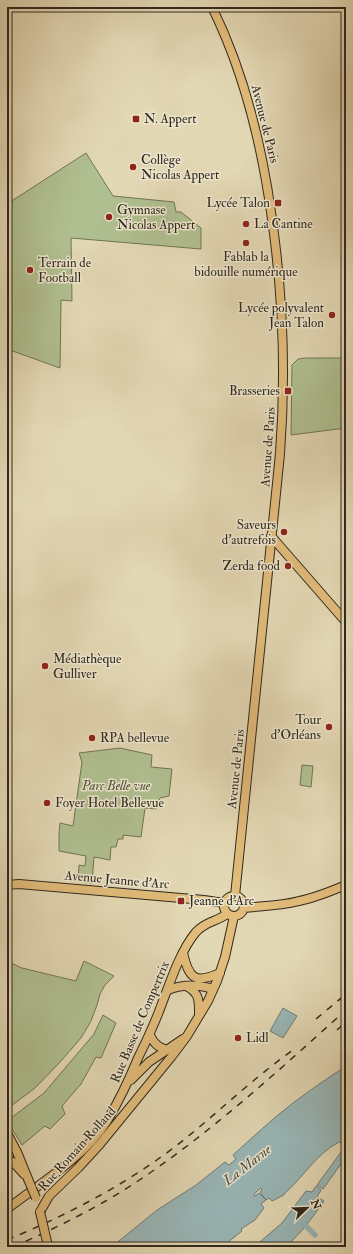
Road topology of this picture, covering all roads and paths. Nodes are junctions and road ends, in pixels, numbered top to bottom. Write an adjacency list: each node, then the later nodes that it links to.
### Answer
1 (212, 7): 2 (main road, Avenue de Paris)
2 (271, 536): 3 (main road); 6 (main road, Avenue de Paris)
3 (346, 622)
4 (7, 885): 7 (main road, Avenue Jeanne d'Arc)
5 (346, 885): 8 (main road)
6 (235, 896): 7 (main road); 8 (main road)
7 (224, 903): 9 (main road)
8 (244, 908): 9 (main road)
9 (231, 915): 10 (main road, Rue Basse de Compertrix); 11 (main road, Rue Romain Rolland)
10 (183, 953): 11 (main road); 14 (main road, Rue Basse de Compertrix)
11 (220, 973): 13 (main road, Rue Romain Rolland)
12 (186, 986): 13 (main road); 14 (main road); 15 (main road)
13 (213, 989): 15 (main road, Rue Romain Rolland)
14 (168, 990): 16 (main road, Rue Basse de Compertrix)
15 (199, 1016): 17 (main road, Rue Romain Rolland)
16 (150, 1035): 18 (main road); 19 (main road, Rue Basse de Compertrix)
17 (187, 1036): 18 (main road); 26 (main road, Rue Romain Rolland)
18 (167, 1050): 20 (main road)
19 (139, 1057): 20 (main road); 21 (main road, Rue Basse de Compertrix)
20 (149, 1062): 21 (main road)
21 (127, 1085): 25 (main road, Rue Basse de Compertrix)
22 (7, 1133): 24 (main road)
23 (7, 1160): 24 (main road)
24 (28, 1179): 26 (main road, bridge)
25 (7, 1209)
26 (40, 1212): 27 (main road, bridge)
27 (48, 1247)

